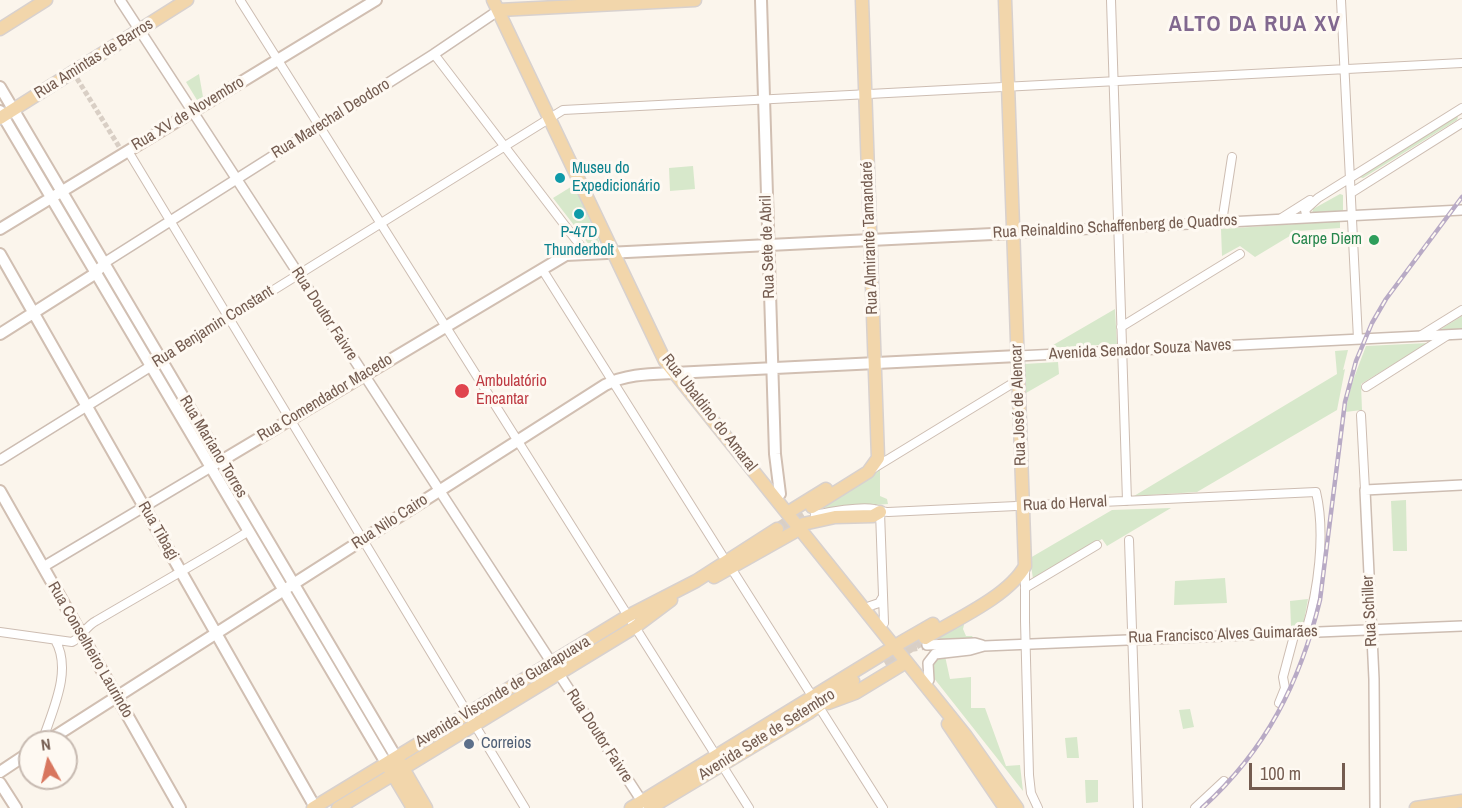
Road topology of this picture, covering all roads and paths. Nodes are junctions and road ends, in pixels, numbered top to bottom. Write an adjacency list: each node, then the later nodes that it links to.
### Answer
1 (46, 0): 13 (main road)
2 (120, 0): 14 (street, Rua Doutor Faivre)
3 (187, 0): 14 (main road, Rua Amintas de Barros)
4 (240, 0): 16 (street)
5 (376, 0): 16 (main road, Rua XV de Novembro)
6 (695, 0): 12 (main road)
7 (761, 0): 23 (main road, Rua Sete de Abril)
8 (862, 0): 22 (main road, Rua Almirante Tamandaré)
9 (1005, 0): 20 (main road, Rua José de Alencar)
10 (1111, 0): 19 (street)
11 (1341, 0): 18 (street)
12 (496, 5): 15 (street, Rua Marechal Deodoro); 27 (main road, Rua Ubaldino do Amaral)
13 (0, 29)
14 (140, 30): 25 (street, Rua Doutor Faivre); 26 (main road, Rua Amintas de Barros)
15 (434, 54): 29 (street, Rua Marechal Deodoro); 31 (street)
16 (278, 60): 25 (main road, Rua XV de Novembro); 29 (street)
17 (1462, 63): 18 (street, Rua Benjamin Constant)
18 (1345, 69): 19 (street, Rua Benjamin Constant); 35 (street)
19 (1113, 81): 20 (street, Rua Benjamin Constant); 47 (street)
20 (1008, 86): 22 (street, Rua Benjamin Constant); 49 (main road, Rua José de Alencar)
21 (0, 87): 26 (main road, Rua Mariano Torres)
22 (865, 93): 23 (street, Rua Benjamin Constant); 50 (main road, Rua Almirante Tamandaré)
23 (764, 99): 27 (street, Rua Benjamin Constant); 51 (main road, Rua Sete de Abril)
24 (1462, 108): 35 (street)
25 (193, 111): 32 (main road, Rua XV de Novembro); 36 (street, Rua Doutor Faivre)
26 (4, 114): 30 (main road, Rua Mariano Torres); 33 (main road, Rua Mariano Torres)
27 (549, 117): 31 (street, Rua Benjamin Constant); 52 (main road, Rua Ubaldino do Amaral)
28 (1462, 123): 37 (street)
29 (319, 126): 36 (street, Rua Marechal Deodoro); 46 (street)
30 (30, 138): 33 (main road); 38 (main road, Rua Mariano Torres)
31 (504, 145): 46 (street, Rua Benjamin Constant); 54 (street)
32 (128, 151): 38 (main road, Rua XV de Novembro); 44 (street)
33 (26, 154): 38 (main road, Rua Mariano Torres)
34 (1232, 157): 45 (street)
35 (1350, 177): 37 (street); 39 (street)
36 (237, 179): 44 (street, Rua Marechal Deodoro); 59 (street, Rua Doutor Faivre)
37 (1351, 193): 41 (street)
38 (56, 194): 48 (main road, Rua XV de Novembro); 56 (main road, Rua Mariano Torres); 58 (main road, Rua Mariano Torres)
39 (1317, 198): 42 (street); 43 (street)
40 (1462, 210): 41 (street, Rua Reinaldino Schaffenberg de Quadros)
41 (1352, 216): 42 (street, Rua Reinaldino Schaffenberg de Quadros); 71 (street)
42 (1307, 218): 43 (street, Rua Reinaldino Schaffenberg de Quadros)
43 (1279, 219): 45 (street, Rua Reinaldino Schaffenberg de Quadros)
44 (171, 220): 56 (street, Rua Marechal Deodoro); 63 (street)
45 (1222, 222): 47 (street, Rua Reinaldino Schaffenberg de Quadros)
46 (380, 223): 59 (street, Rua Benjamin Constant); 65 (street)
47 (1118, 227): 49 (street, Rua Reinaldino Schaffenberg de Quadros); 66 (street)
48 (0, 229)
49 (1013, 232): 50 (main road, Rua Reinaldino Schaffenberg de Quadros); 73 (main road, Rua José de Alencar)
50 (870, 240): 51 (main road, Rua Reinaldino Schaffenberg de Quadros); 75 (main road, Rua Almirante Tamandaré)
51 (768, 245): 52 (main road, Rua Reinaldino Schaffenberg de Quadros); 77 (main road, Rua Sete de Abril)
52 (614, 253): 54 (main road, Rua Comendador Macedo); 78 (main road, Rua Ubaldino do Amaral)
53 (0, 254): 62 (main road, Rua Tibagi)
54 (586, 254): 57 (main road, Rua Comendador Macedo)
55 (1240, 254): 66 (street)
56 (104, 263): 58 (main road, Rua Marechal Deodoro); 64 (main road, Rua Mariano Torres)
57 (542, 269): 65 (main road, Rua Comendador Macedo); 81 (street)
58 (96, 273): 60 (main road, Rua Mariano Torres); 62 (main road, Rua Marechal Deodoro)
59 (298, 274): 63 (street, Rua Benjamin Constant); 79 (street, Rua Doutor Faivre)
60 (111, 297): 64 (main road); 76 (main road, Rua Mariano Torres)
61 (1462, 310): 70 (street)
62 (34, 312): 67 (main road, Rua Marechal Deodoro); 84 (main road, Rua Tibagi)
63 (229, 317): 74 (street, Rua Benjamin Constant); 86 (street)
64 (138, 320): 74 (main road, Rua Mariano Torres)
65 (446, 326): 79 (main road, Rua Comendador Macedo); 88 (street)
66 (1121, 327): 72 (street)
67 (0, 334)
68 (1462, 334): 69 (street, Avenida Senador Souza Naves)
69 (1448, 335): 70 (street, Avenida Senador Souza Naves); 82 (street)
70 (1420, 336): 71 (street, Avenida Senador Souza Naves)
71 (1358, 339): 72 (street, Avenida Senador Souza Naves)
72 (1122, 351): 73 (street, Avenida Senador Souza Naves); 100 (street)
73 (1018, 356): 75 (main road, Avenida Senador Souza Naves); 80 (main road, Rua José de Alencar)
74 (161, 360): 76 (street, Rua Benjamin Constant); 83 (main road, Rua Mariano Torres)
75 (874, 363): 77 (main road, Avenida Senador Souza Naves); 90 (main road, Rua Almirante Tamandaré)
76 (151, 366): 84 (street, Rua Benjamin Constant); 87 (main road, Rua Mariano Torres)
77 (772, 368): 78 (main road, Avenida Senador Souza Naves); 89 (main road, Rua Sete de Abril)
78 (674, 373): 81 (main road, Rua Nilo Cairo); 95 (main road, Rua Ubaldino do Amaral)
79 (364, 375): 86 (main road, Rua Comendador Macedo); 96 (street, Rua Doutor Faivre)
80 (1018, 380): 90 (street); 102 (main road, Rua José de Alencar)
81 (613, 381): 88 (main road, Rua Nilo Cairo); 112 (street)
82 (1366, 387)
83 (185, 400): 87 (main road); 92 (main road, Rua Mariano Torres)
84 (87, 406): 91 (street, Rua Benjamin Constant); 101 (main road, Rua Tibagi)
85 (1361, 415): 97 (street, Rua Schiller)
86 (290, 419): 92 (main road, Rua Comendador Macedo); 109 (street)
87 (188, 429): 93 (main road, Rua Mariano Torres)
88 (518, 441): 96 (main road, Rua Nilo Cairo); 122 (street)
89 (775, 454): 95 (main road); 99 (main road, Rua Sete de Abril)
90 (881, 456): 103 (main road); 104 (main road)
91 (0, 460)
92 (221, 460): 93 (street, Rua Comendador Macedo); 118 (main road, Rua Mariano Torres)
93 (211, 466): 101 (street, Rua Comendador Macedo); 108 (main road, Rua Mariano Torres)
94 (1462, 485): 97 (street)
95 (766, 486): 103 (main road, Rua Ubaldino do Amaral)
96 (439, 490): 109 (main road, Rua Nilo Cairo); 142 (street, Rua Doutor Faivre)
97 (1365, 490): 126 (street, Rua Schiller)
98 (0, 491): 113 (main road, Rua Conselheiro Laurindo)
99 (780, 494): 103 (main road, Rua Ubaldino do Amaral)
100 (1127, 501): 102 (street, Rua do Herval); 127 (street, Rua do Herval)
101 (144, 506): 113 (street, Rua Comendador Macedo); 116 (main road, Rua Tibagi)
102 (1023, 506): 105 (street, Rua do Herval); 115 (main road, Rua José de Alencar)
103 (787, 509): 106 (main road, Rua Ubaldino do Amaral); 112 (main road)
104 (814, 511): 105 (street, Rua do Herval)
105 (880, 512): 106 (main road); 120 (street)
106 (801, 526): 114 (main road); 121 (main road, Rua Ubaldino do Amaral); 137 (main road, Rua Ubaldino do Amaral)
107 (777, 529): 117 (main road, Avenida Visconde de Guarapuava)
108 (249, 531): 116 (street); 118 (main road, Rua Mariano Torres)
109 (363, 539): 118 (main road, Rua Nilo Cairo); 151 (street)
110 (1128, 540): 133 (street)
111 (1097, 545): 119 (street)
112 (722, 555): 117 (main road)
113 (43, 567): 131 (main road, Rua Conselheiro Laurindo)
114 (731, 568): 117 (main road); 148 (street)
115 (1023, 571): 119 (street, Rua José de Alencar); 136 (main road); 137 (main road)
116 (181, 572): 130 (main road, Rua Tibagi); 131 (street)
117 (696, 581): 122 (main road, Avenida Visconde de Guarapuava); 125 (main road, Avenida Visconde de Guarapuava)
118 (289, 586): 130 (main road, Rua Nilo Cairo); 132 (main road, Rua Mariano Torres); 139 (main road, Rua Mariano Torres)
119 (1025, 588): 135 (street, Rua José de Alencar)
120 (882, 598): 121 (street); 123 (street)
121 (870, 606): 123 (main road, Rua Ubaldino do Amaral)
122 (628, 616): 125 (street); 142 (main road, Avenida Visconde de Guarapuava)
123 (884, 623): 137 (main road, Rua Ubaldino do Amaral)
124 (1462, 626): 126 (street, Rua Francisco Alves Guimarães)
125 (635, 627): 143 (main road, Avenida Visconde de Guarapuava); 159 (street)
126 (1371, 628): 127 (street, Rua Francisco Alves Guimarães); 183 (street, Rua Schiller)
127 (1306, 631): 129 (street, Rua Francisco Alves Guimarães)
128 (0, 632): 134 (street)
129 (1295, 632): 133 (street, Rua Francisco Alves Guimarães); 149 (street)
130 (216, 633): 146 (main road, Rua Nilo Cairo); 170 (main road, Rua Tibagi)
131 (81, 634): 134 (street); 146 (main road, Rua Conselheiro Laurindo)
132 (324, 635): 139 (main road); 158 (main road, Rua Mariano Torres)
133 (1132, 638): 135 (street, Rua Francisco Alves Guimarães); 181 (street)
134 (55, 640): 153 (street)
135 (1025, 640): 138 (street, Rua Francisco Alves Guimarães); 180 (street, Rua José de Alencar)
136 (926, 641): 138 (street, Rua Francisco Alves Guimarães)
137 (897, 645): 141 (main road, Rua Ubaldino do Amaral); 144 (main road, Rua Ubaldino do Amaral); 148 (main road)
138 (984, 646): 144 (street, Rua Francisco Alves Guimarães)
139 (323, 656): 158 (main road, Rua Mariano Torres)
140 (884, 662): 148 (main road, Avenida Sete de Setembro)
141 (906, 662): 147 (main road, Rua Ubaldino do Amaral); 148 (main road)
142 (551, 663): 143 (street, Rua Doutor Faivre); 145 (main road, Avenida Visconde de Guarapuava)
143 (559, 674): 150 (main road, Avenida Visconde de Guarapuava); 167 (street, Rua Doutor Faivre)
144 (929, 680): 162 (main road, Rua Ubaldino do Amaral)
145 (516, 684): 150 (main road); 151 (main road, Avenida Visconde de Guarapuava)
146 (116, 696): 154 (main road, Rua Nilo Cairo); 169 (main road, Rua Conselheiro Laurindo)
147 (933, 697): 162 (main road, Rua Ubaldino do Amaral); 177 (main road)
148 (816, 702): 159 (main road, Avenida Sete de Setembro); 176 (street)
149 (1279, 703)
150 (503, 708): 152 (main road, Avenida Visconde de Guarapuava)
151 (468, 713): 152 (street); 155 (main road, Avenida Visconde de Guarapuava)
152 (475, 725): 156 (main road, Avenida Visconde de Guarapuava); 174 (street)
153 (47, 730)
154 (63, 730)
155 (429, 737): 156 (main road); 158 (main road, Avenida Visconde de Guarapuava)
156 (454, 738): 161 (main road, Avenida Visconde de Guarapuava)
157 (18, 760): 160 (main road)
158 (391, 760): 161 (main road, Rua Mariano Torres); 165 (main road, Avenida Visconde de Guarapuava)
159 (720, 761): 167 (main road, Avenida Sete de Setembro); 175 (street)
160 (0, 772)
161 (398, 772): 171 (main road, Avenida Visconde de Guarapuava); 172 (main road, Rua Mariano Torres); 173 (main road, Rua Mariano Torres)
162 (1002, 779): 178 (main road); 179 (main road)
163 (1224, 781): 182 (street)
164 (0, 783): 168 (main road)
165 (348, 786): 170 (main road, Avenida Visconde de Guarapuava); 171 (main road)
166 (1462, 801): 184 (main road)
167 (642, 806)
168 (16, 808)
169 (180, 808)
170 (314, 808)
171 (339, 808)
172 (413, 808)
173 (426, 808)
174 (525, 808)
175 (749, 808)
176 (883, 808)
177 (1005, 808)
178 (1017, 808)
179 (1026, 808)
180 (1038, 808)
181 (1138, 808)
182 (1195, 808)
183 (1375, 808)
184 (1416, 808)

